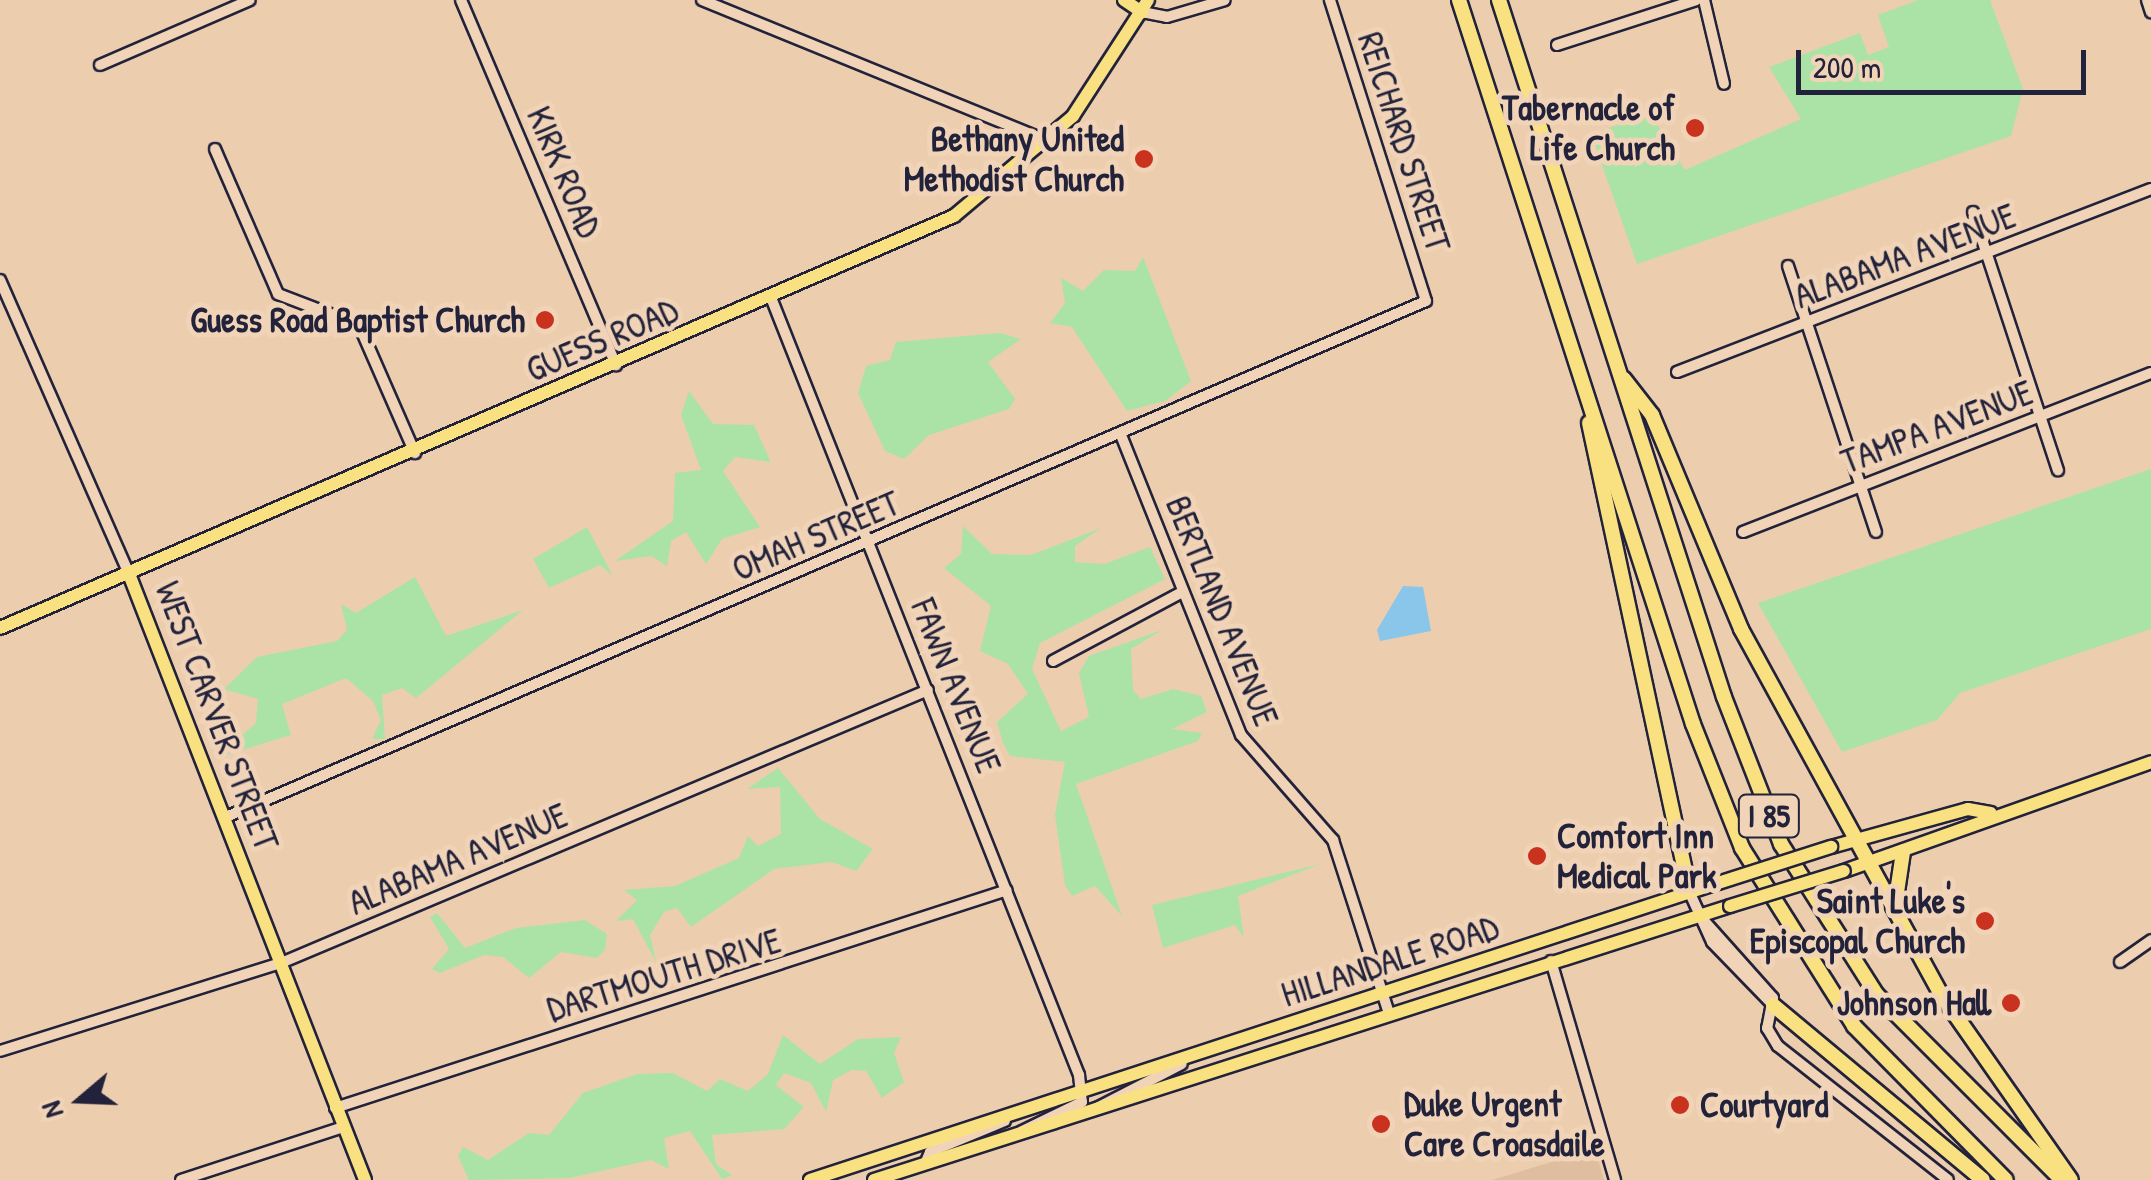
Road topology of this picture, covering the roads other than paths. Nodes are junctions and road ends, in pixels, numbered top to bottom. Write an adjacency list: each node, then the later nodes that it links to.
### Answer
1 (250, 0): 15 (street)
2 (461, 0): 27 (street, KIRK ROAD)
3 (702, 0): 17 (street)
4 (1124, 0): 12 (main road)
5 (1224, 0): 12 (street)
6 (1330, 0): 25 (street, REICHARD STREET)
7 (1459, 0): 31 (highway, I 85)
8 (1498, 0): 28 (highway, I 85)
9 (1696, 0): 14 (street)
10 (1704, 0): 16 (street)
11 (2147, 0): 13 (street)
12 (1145, 6): 17 (main road, GUESS ROAD)
13 (2151, 12)
14 (1558, 45)
15 (100, 65)
16 (1724, 84)
17 (1048, 141): 24 (main road, GUESS ROAD)
18 (215, 149): 34 (street)
19 (2151, 189): 21 (street, ALABAMA AVENUE)
20 (1973, 212): 21 (street)
21 (1988, 254): 26 (street, ALABAMA AVENUE); 32 (street)
22 (1788, 266): 26 (street)
23 (0, 280): 40 (street, WEST CARVER STREET)
24 (772, 300): 27 (main road, GUESS ROAD); 39 (street, FAWN AVENUE)
25 (1426, 301): 33 (street, OMAH STREET)
26 (1807, 323): 29 (street, ALABAMA AVENUE); 36 (street)
27 (616, 366): 34 (main road, GUESS ROAD)
28 (1618, 370): 48 (highway); 79 (highway, I 85)
29 (1676, 372)
30 (2151, 373): 32 (street, TAMPA AVENUE)
31 (1583, 383): 52 (highway); 78 (highway, I 85)
32 (2040, 416): 35 (street); 36 (street, TAMPA AVENUE)
33 (1121, 434): 39 (street, OMAH STREET); 41 (street, BERTLAND AVENUE)
34 (415, 453): 40 (main road, GUESS ROAD)
35 (2058, 470)
36 (1860, 486): 37 (street, TAMPA AVENUE); 38 (street)
37 (1743, 532)
38 (1876, 532)
39 (869, 543): 44 (street, FAWN AVENUE); 47 (street, OMAH STREET)
40 (129, 574): 42 (main road, GUESS ROAD); 47 (main road, WEST CARVER STREET)
41 (1182, 592): 43 (street); 59 (street, BERTLAND AVENUE)
42 (0, 628)
43 (1053, 660)
44 (928, 690): 51 (street, FAWN AVENUE); 58 (street, ALABAMA AVENUE)
45 (2151, 762): 46 (main road, HILLANDALE ROAD)
46 (1990, 813): 48 (main road, HILLANDALE ROAD); 49 (main road, HILLANDALE ROAD)
47 (226, 817): 58 (main road, WEST CARVER STREET)
48 (1859, 839): 50 (highway); 52 (main road, HILLANDALE ROAD, bridge)
49 (1903, 852): 50 (main road, HILLANDALE ROAD); 53 (highway)
50 (1871, 862): 53 (highway); 54 (main road, HILLANDALE ROAD, bridge)
51 (1007, 890): 64 (street, FAWN AVENUE); 65 (street, DARTMOUTH DRIVE)
52 (1690, 892): 54 (street); 59 (main road, HILLANDALE ROAD)
53 (1900, 914): 80 (highway)
54 (1699, 915): 56 (main road, HILLANDALE ROAD); 60 (street)
55 (2151, 940): 57 (street)
56 (1551, 960): 61 (main road, HILLANDALE ROAD); 75 (street)
57 (2120, 962)
58 (281, 963): 62 (street, ALABAMA AVENUE); 65 (main road, WEST CARVER STREET)
59 (1383, 994): 61 (street, BERTLAND AVENUE); 63 (main road, HILLANDALE ROAD)
60 (1773, 1005): 76 (street); 77 (highway)
61 (1388, 1010): 66 (main road, HILLANDALE ROAD)
62 (0, 1051)
63 (1182, 1064): 64 (main road, HILLANDALE ROAD); 66 (street)
64 (1084, 1094): 67 (main road, HILLANDALE ROAD); 69 (street)
65 (335, 1108): 68 (main road, WEST CARVER STREET)
66 (1090, 1112): 69 (main road, HILLANDALE ROAD)
67 (1010, 1118): 70 (street); 73 (main road, HILLANDALE ROAD)
68 (342, 1126): 71 (street); 72 (main road, WEST CARVER STREET)
69 (1019, 1135): 70 (main road, HILLANDALE ROAD)
70 (925, 1164): 74 (main road, HILLANDALE ROAD)
71 (180, 1180)
72 (364, 1180)
73 (810, 1180)
74 (874, 1180)
75 (1615, 1180)
76 (1948, 1180)
77 (1982, 1180)
78 (2006, 1180)
79 (2062, 1180)
80 (2070, 1180)

